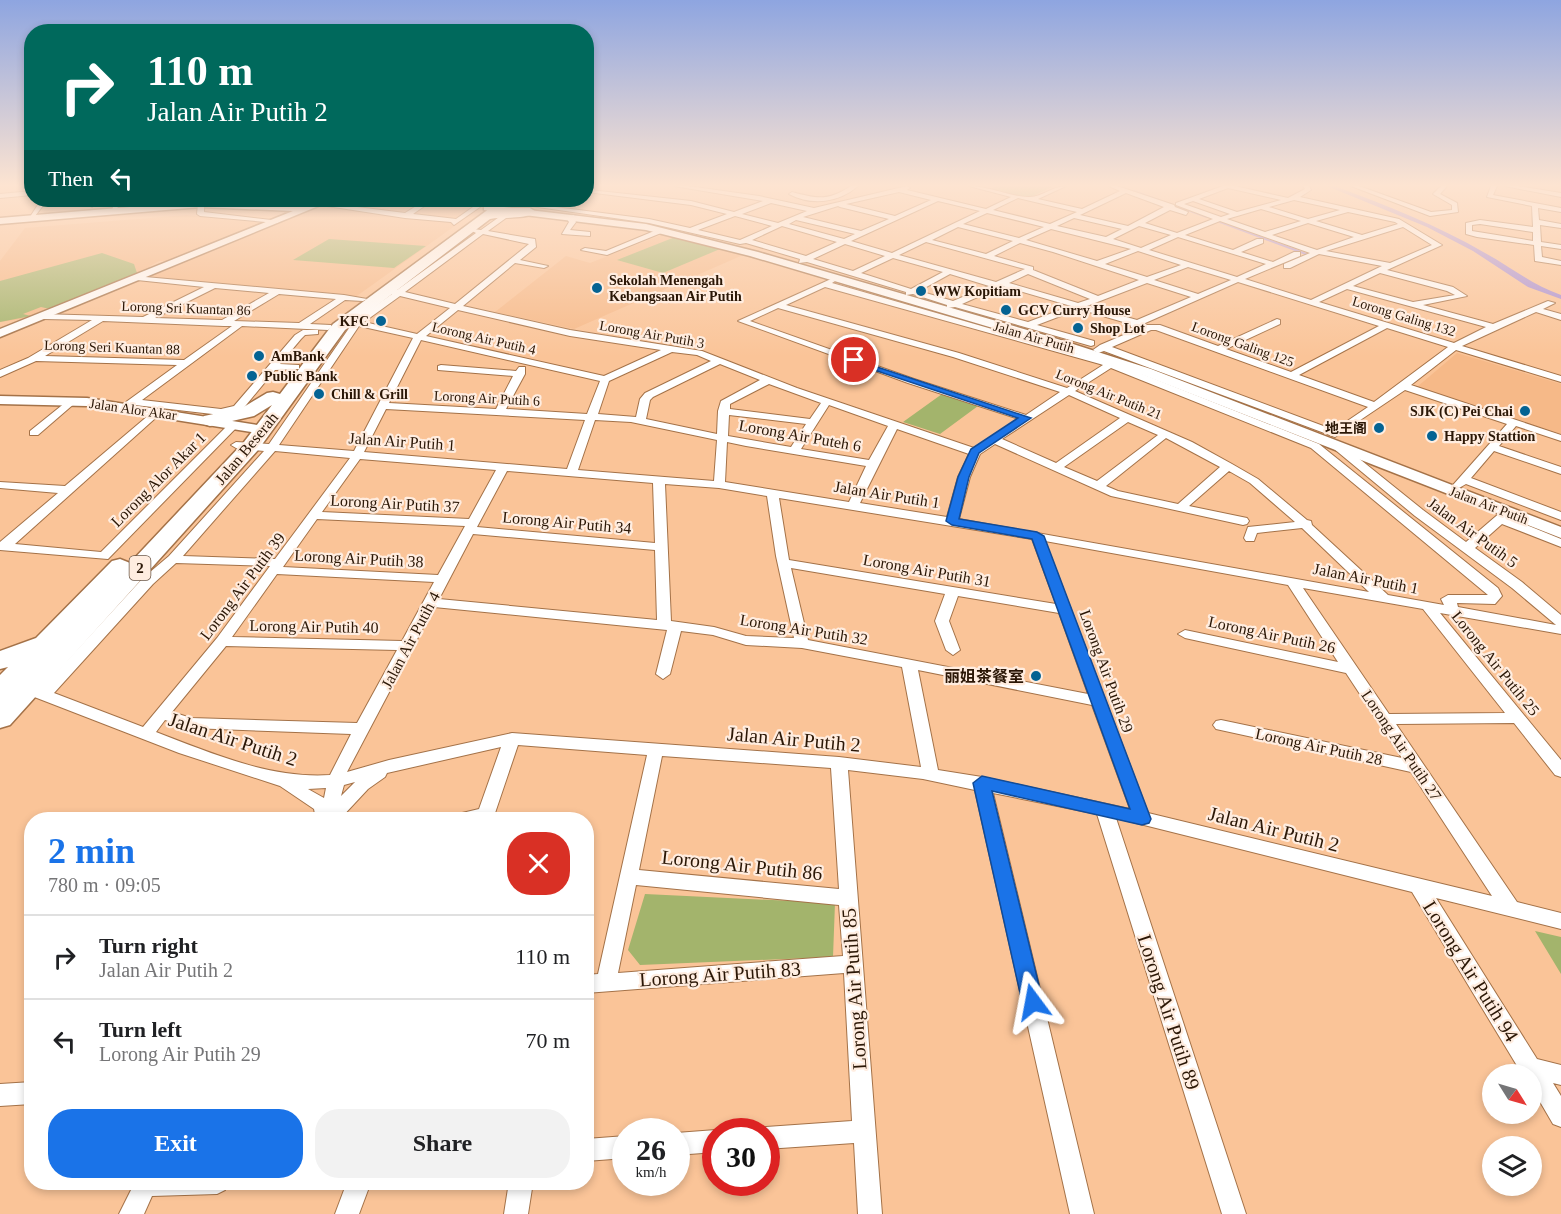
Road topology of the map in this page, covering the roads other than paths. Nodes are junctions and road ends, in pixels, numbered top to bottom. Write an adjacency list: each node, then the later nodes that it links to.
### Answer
1 (224, 243): 44 (street)
2 (443, 243): 57 (highway, Jalan Beserah / 2)
3 (450, 243): 24 (highway, Jalan Beserah / 2)
4 (464, 243): 26 (street)
5 (532, 243): 33 (street)
6 (633, 243): 27 (street)
7 (709, 243): 45 (street, Jalan Air Putih)
8 (742, 243): 34 (street, Jalan Air Putih)
9 (843, 243): 34 (street)
10 (847, 243): 31 (street)
11 (919, 243): 31 (street)
12 (935, 243): 32 (street)
13 (1015, 243): 32 (street)
14 (1028, 243): 36 (street)
15 (1116, 243): 25 (street, Lorong Galing 132)
16 (1157, 243): 25 (street)
17 (1203, 243): 28 (street)
18 (1256, 243): 28 (street)
19 (1291, 243): 29 (street)
20 (1344, 243): 29 (street)
21 (1434, 243): 39 (street)
22 (1538, 243): 23 (street); 35 (street)
23 (1561, 247)
24 (443, 249): 26 (street); 53 (highway, Jalan Beserah / 2)
25 (1140, 249): 36 (street); 37 (street, Lorong Galing 132)
26 (459, 250): 53 (street)
27 (585, 250)
28 (1234, 252): 38 (street)
29 (1318, 252): 39 (street); 48 (street)
30 (1297, 254): 38 (street)
31 (891, 255): 43 (street); 45 (street)
32 (987, 256): 42 (street)
33 (514, 261): 40 (street); 64 (street)
34 (801, 261): 45 (street, Jalan Air Putih)
35 (1561, 263)
36 (1096, 264): 47 (street)
37 (1189, 264): 46 (street, Lorong Galing 132); 47 (street)
38 (1273, 264): 46 (street)
39 (1390, 265): 41 (street)
40 (544, 266)
41 (1379, 270): 51 (street); 61 (street)
42 (1028, 271): 49 (street); 58 (street)
43 (947, 273): 49 (street); 54 (street)
44 (137, 278): 50 (street); 67 (street)
45 (839, 278): 54 (street, Jalan Air Putih); 62 (street); 65 (street, Jalan Air Putih); 65 (street)
46 (1240, 279): 48 (street, Lorong Galing 132); 56 (street)
47 (1147, 280): 56 (street); 58 (street)
48 (1251, 283): 59 (street, Lorong Galing 132)
49 (998, 284): 63 (street); 65 (street)
50 (214, 285): 52 (street); 70 (street)
51 (1346, 285): 59 (street); 61 (street)
52 (279, 291): 55 (street); 72 (street)
53 (393, 292): 64 (street, Lorong Air Putih 3); 73 (street); 123 (highway, Jalan Beserah / 2)
54 (908, 293): 65 (street, Jalan Air Putih)
55 (344, 297): 57 (street); 77 (street)
56 (1198, 297): 74 (street)
57 (363, 299): 80 (highway, Jalan Beserah / 2)
58 (1098, 299): 63 (street)
59 (1312, 302): 76 (street, Lorong Galing 132)
60 (1551, 303): 66 (street)
61 (1412, 304): 79 (street)
62 (778, 305): 101 (street, Lorong Air Putih 21); 114 (street)
63 (1079, 306): 74 (street); 78 (street)
64 (454, 308): 82 (street); 84 (street, Lorong Air Putih 3)
65 (947, 310): 78 (street, Jalan Air Putih); 86 (street, Jalan Air Putih)
66 (1538, 310): 68 (street); 79 (street)
67 (43, 316): 69 (street, Lorong Sri Kuantan 86); 81 (street)
68 (1561, 317)
69 (102, 318): 70 (street, Lorong Sri Kuantan 86); 87 (street)
70 (144, 320): 72 (street, Lorong Sri Kuantan 86)
71 (1277, 322): 85 (street)
72 (224, 323): 75 (street, Lorong Sri Kuantan 86)
73 (357, 323): 82 (street, Lorong Air Putih 4); 123 (street)
74 (1137, 323): 86 (street)
75 (240, 324): 77 (street, Lorong Sri Kuantan 86); 90 (street)
76 (1388, 325): 83 (street, Lorong Galing 132); 96 (street)
77 (301, 326): 80 (street, Lorong Sri Kuantan 86)
78 (1024, 326): 86 (street, Jalan Air Putih)
79 (1494, 327): 83 (street)
80 (325, 330): 91 (street); 92 (highway, Jalan Beserah / 2)
81 (0, 333)
82 (418, 338): 89 (street, Lorong Air Putih 4); 107 (street, Lorong Air Putih 39)
83 (1455, 346): 97 (street, Lorong Galing 132); 100 (street)
84 (670, 349): 88 (street, Lorong Air Putih 3); 98 (street)
85 (1219, 349): 86 (street, Lorong Galing 125); 96 (street, Lorong Galing 125)
86 (1104, 354): 101 (street); 108 (street, Jalan Air Putih); 127 (street, Jalan Air Putih); 127 (street, Jalan Air Putih 5)
87 (36, 358): 90 (street, Lorong Seri Kuantan 88); 94 (street)
88 (719, 361): 99 (street, Lorong Air Putih 3); 117 (street)
89 (526, 362): 95 (street); 98 (street, Lorong Air Putih 4)
90 (187, 363): 106 (street)
91 (272, 367): 92 (street); 106 (street)
92 (296, 367): 102 (highway, Jalan Beserah / 2)
93 (441, 368): 95 (street)
94 (0, 374)
95 (520, 374): 112 (street)
96 (1291, 376): 109 (street, Lorong Galing 125)
97 (1561, 378)
98 (605, 379): 113 (street)
99 (768, 380): 105 (street, Lorong Air Putih 3); 110 (street)
100 (1404, 386): 109 (street); 119 (street)
101 (1067, 391): 114 (street); 115 (street, Lorong Air Putih 21)
102 (273, 397): 116 (highway); 123 (highway, Jalan Beserah / 2)
103 (0, 400): 104 (street, Jalan Alor Akar)
104 (71, 400): 106 (street, Jalan Alor Akar); 121 (street)
105 (827, 401): 118 (street); 120 (street, Lorong Air Putih 3)
106 (130, 405): 111 (street, Jalan Alor Akar)
107 (381, 406): 112 (street, Lorong Air Putih 6); 131 (street, Lorong Air Putih 39)
108 (1226, 406): 127 (street, Jalan Air Putih); 151 (street)
109 (1375, 406): 127 (street)
110 (723, 411): 118 (street); 124 (street)
111 (156, 412): 116 (street, Jalan Alor Akar); 145 (street)
112 (500, 412): 113 (street, Lorong Air Putih 6)
113 (591, 417): 117 (street, Lorong Air Putih 6); 138 (street)
114 (1026, 418): 126 (street)
115 (1127, 418): 122 (street, Lorong Air Putih 21); 136 (street)
116 (210, 420): 123 (street, Jalan Alor Akar)
117 (640, 421): 124 (street, Lorong Air Puteh 6)
118 (812, 422): 129 (street)
119 (1514, 422): 125 (street); 128 (street)
120 (895, 425): 130 (street, Lorong Air Putih 3); 132 (street)
121 (34, 432)
122 (1165, 434): 134 (street, Lorong Air Putih 21); 144 (street)
123 (251, 437): 131 (street, Jalan Air Putih 1); 163 (street, Lorong Alor Akar 1); 166 (street); 188 (highway, Jalan Beserah / 2); 188 (highway, Jalan Beserah / 2)
124 (722, 438): 129 (street, Lorong Air Puteh 6); 143 (street)
125 (1561, 438)
126 (994, 439): 130 (street); 136 (street)
127 (1335, 439): 135 (street, Jalan Air Putih); 137 (street, Jalan Air Putih 5); 141 (street, Jalan Air Putih)
128 (1493, 447): 139 (street); 141 (street)
129 (795, 451): 132 (street, Lorong Air Puteh 6)
130 (975, 452): 154 (street)
131 (357, 454): 133 (street, Jalan Air Putih 1); 150 (street, Lorong Air Putih 39)
132 (873, 464): 147 (street)
133 (504, 465): 138 (street, Jalan Air Putih 1); 158 (street, Jalan Air Putih 4)
134 (1228, 466): 148 (street); 156 (street, Lorong Air Putih 21)
135 (1389, 466): 137 (street); 152 (street, Jalan Air Putih)
136 (1057, 468): 144 (street)
137 (1363, 468): 149 (street, Jalan Air Putih 5)
138 (572, 471): 140 (street, Jalan Air Putih 1)
139 (1561, 471)
140 (659, 479): 143 (street, Jalan Air Putih 1); 164 (street)
141 (1461, 483): 153 (street); 157 (street, Jalan Air Putih)
142 (0, 485): 145 (street)
143 (719, 485): 146 (street, Jalan Air Putih 1)
144 (1098, 486): 148 (street)
145 (69, 490): 163 (street)
146 (772, 493): 147 (street, Jalan Air Putih 1); 167 (street)
147 (853, 505): 154 (street, Jalan Air Putih 1)
148 (1180, 508): 155 (street)
149 (1419, 513): 151 (street); 165 (street, Jalan Air Putih 5)
150 (315, 515): 158 (street, Lorong Air Putih 37); 168 (street, Lorong Air Putih 39)
151 (1402, 516): 176 (street)
152 (1504, 516): 159 (street, Jalan Air Putih); 162 (street); 165 (street)
153 (1561, 516)
154 (952, 521): 160 (street, Jalan Air Putih 1)
155 (1243, 521)
156 (1307, 524): 161 (street); 172 (street, Lorong Air Putih 21)
157 (1561, 525)
158 (471, 526): 164 (street, Lorong Air Putih 34); 169 (street, Jalan Air Putih 4)
159 (1561, 533)
160 (1037, 536): 170 (street, Jalan Air Putih 1); 175 (street, Lorong Air Putih 29)
161 (1250, 538)
162 (1561, 543)
163 (2, 546)
164 (661, 547): 178 (street)
165 (1467, 548): 177 (street, Jalan Air Putih 5)
166 (172, 559): 168 (street, Lorong Air Putih 38); 188 (street)
167 (784, 564): 171 (street, Lorong Air Putih 31); 182 (street)
168 (277, 567): 169 (street, Lorong Air Putih 38); 181 (street, Lorong Air Putih 39)
169 (443, 579): 173 (street, Jalan Air Putih 4)
170 (1292, 581): 172 (street, Jalan Air Putih 1); 186 (street, Lorong Air Putih 27)
171 (953, 591): 175 (street, Lorong Air Putih 31); 184 (street)
172 (1383, 597): 174 (street, Jalan Air Putih 1)
173 (430, 602): 178 (street, Lorong Air Putih 32); 183 (street, Jalan Air Putih 4)
174 (1427, 606): 176 (street, Jalan Air Putih 1); 192 (street, Lorong Air Putih 25)
175 (1065, 610): 189 (street, Lorong Air Putih 29)
176 (1453, 611): 179 (street, Jalan Air Putih 1)
177 (1561, 621)
178 (669, 626): 182 (street, Lorong Air Putih 32); 187 (street)
179 (1561, 630)
180 (1185, 634): 186 (street, Lorong Air Putih 26)
181 (222, 641): 183 (street, Lorong Air Putih 40); 190 (street, Lorong Air Putih 39)
182 (802, 643): 185 (street, Lorong Air Putih 32)
183 (406, 646): 195 (street, Jalan Air Putih 4)
184 (953, 650)
185 (909, 664): 189 (street, Lorong Air Putih 32); 203 (street)
186 (1351, 669): 193 (street, Lorong Air Putih 27)
187 (663, 674)
188 (13, 683): 191 (highway, Jalan Beserah / 2); 196 (street, Jalan Air Putih 2)
189 (1099, 701): 212 (street, Lorong Air Putih 29)
190 (162, 714): 195 (street); 196 (street, Lorong Air Putih 39)
191 (0, 718)
192 (1518, 718): 193 (street); 202 (street, Lorong Air Putih 25)
193 (1384, 719): 201 (street, Lorong Air Putih 27)
194 (1221, 725): 201 (street, Lorong Air Putih 28)
195 (361, 729): 205 (street, Jalan Air Putih 4)
196 (146, 733): 204 (street, Jalan Air Putih 2)
197 (512, 738): 198 (street, Jalan Air Putih 2); 200 (street, Jalan Air Putih 2); 211 (street)
198 (656, 748): 199 (street, Jalan Air Putih 2); 213 (street)
199 (839, 763): 203 (street, Jalan Air Putih 2); 215 (street, Lorong Air Putih 85)
200 (389, 766): 205 (street, Jalan Air Putih 2); 210 (street)
201 (1416, 767): 216 (street, Lorong Air Putih 27)
202 (1561, 771)
203 (931, 774): 206 (street, Jalan Air Putih 2)
204 (281, 780): 205 (street, Jalan Air Putih 2); 208 (street)
205 (337, 781): 209 (street, Jalan Air Putih 4)
206 (982, 783): 207 (street, Jalan Air Putih 2); 238 (street)
207 (1104, 809): 212 (street, Jalan Air Putih 2); 239 (street, Lorong Air Putih 89)
208 (324, 812)
209 (329, 812)
210 (334, 812)
211 (486, 812)
212 (1142, 819): 214 (street, Jalan Air Putih 2)
213 (631, 877): 215 (street, Lorong Air Putih 86); 219 (street)
214 (1419, 887): 216 (street, Jalan Air Putih 2); 220 (street, Lorong Air Putih 94)
215 (848, 898): 218 (street, Lorong Air Putih 85)
216 (1511, 909): 217 (street, Jalan Air Putih 2)
217 (1561, 921)
218 (853, 964): 219 (street, Lorong Air Putih 83); 227 (street, Lorong Air Putih 85)
219 (596, 983)
220 (1528, 1064)
221 (1542, 1070): 222 (street)
222 (1561, 1075)
223 (1542, 1086): 226 (street, Lorong Air Putih 94)
224 (24, 1094): 225 (street)
225 (0, 1095)
226 (1561, 1116)
227 (864, 1131): 228 (street); 237 (street, Lorong Air Putih 85)
228 (780, 1137)
229 (612, 1148): 230 (street)
230 (594, 1149)
231 (143, 1190): 234 (street)
232 (356, 1190): 235 (street)
233 (520, 1190): 236 (street)
234 (131, 1214)
235 (348, 1214)
236 (516, 1214)
237 (870, 1214)
238 (1082, 1214)
239 (1234, 1214)

